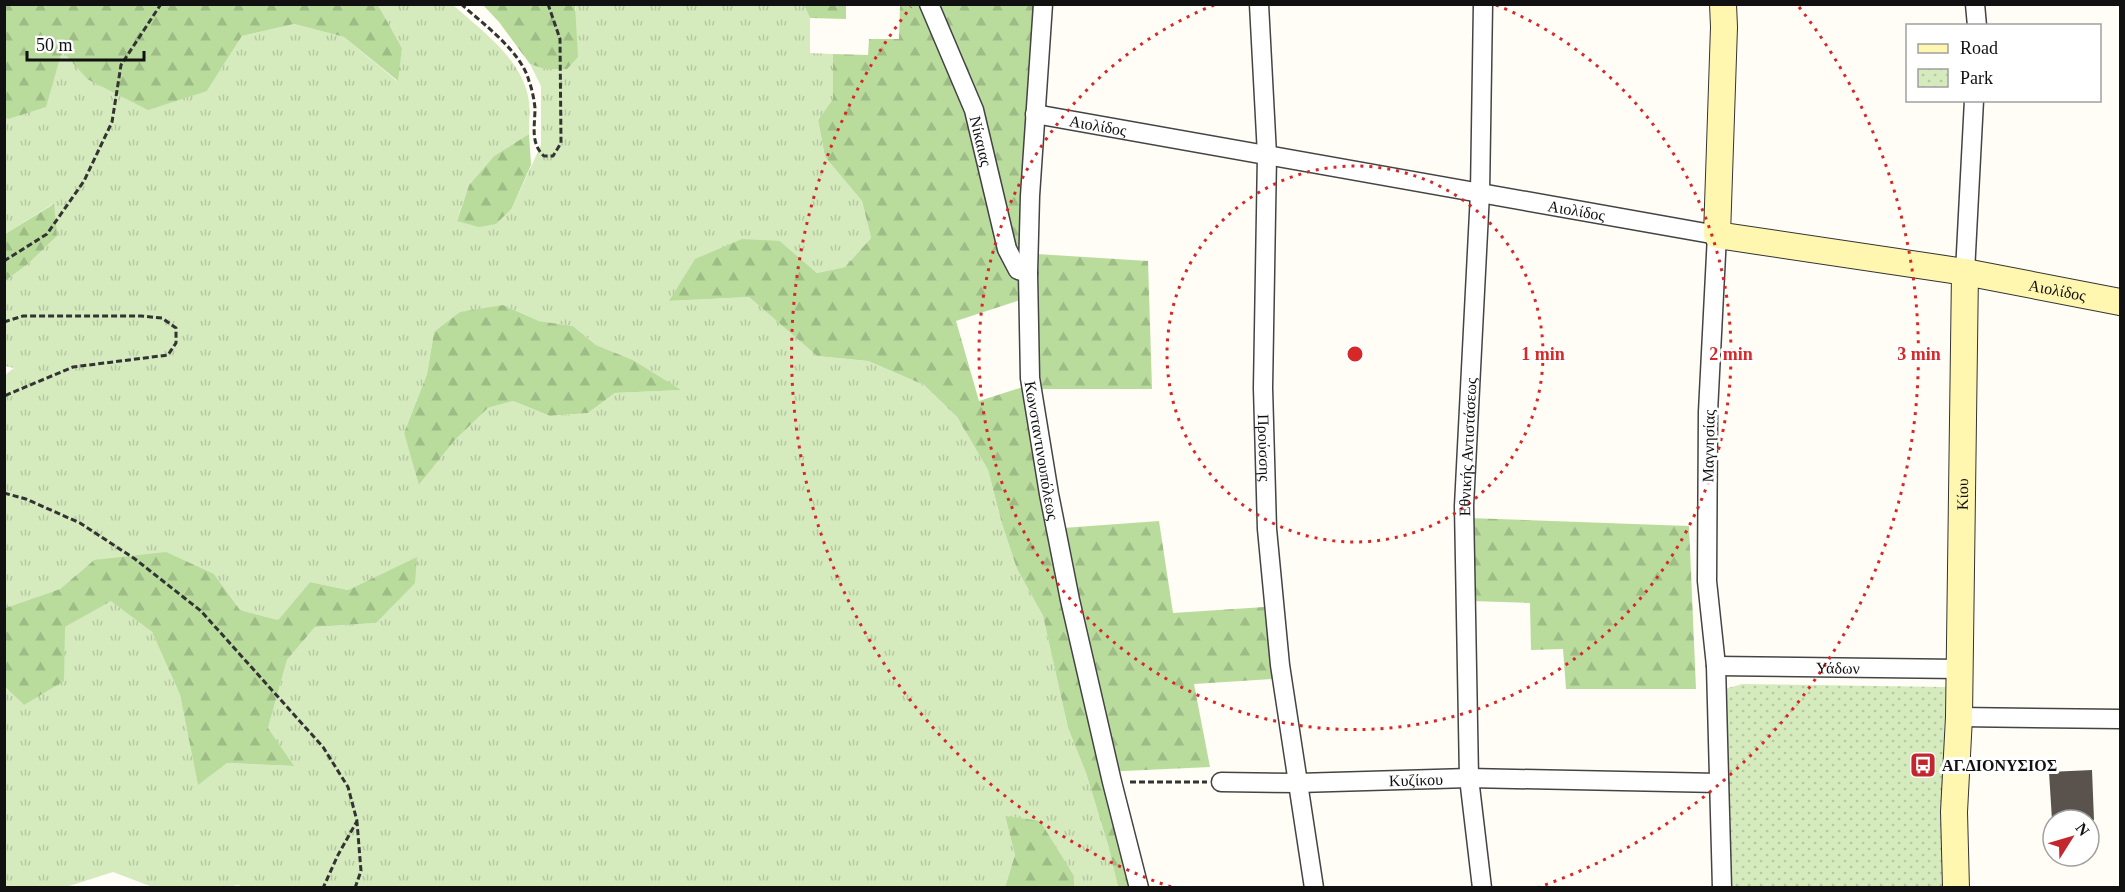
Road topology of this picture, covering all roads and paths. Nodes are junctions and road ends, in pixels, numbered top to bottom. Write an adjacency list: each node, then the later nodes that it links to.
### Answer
1 (161, 4): 16 (path)
2 (461, 4): 3 (path)
3 (549, 4)
4 (929, 4): 18 (street, Νίκαιας)
5 (1043, 4): 12 (street, Κωνσταντινουπόλεως)
6 (1260, 4): 13 (street, Προύσσης)
7 (1483, 4): 14 (street, Εθνικής Αντιστάσεως)
8 (1724, 4): 15 (street, Μαγνησίας)
9 (1975, 4): 10 (street)
10 (1977, 24)
11 (1974, 102): 17 (street, Κίου)
12 (1035, 114): 13 (street, Αιολίδος); 18 (street, Κωνσταντινουπόλεως)
13 (1267, 155): 14 (street, Αιολίδος); 30 (street, Προύσσης)
14 (1480, 193): 15 (street, Αιολίδος); 27 (street, Εθνικής Αντιστάσεως)
15 (1717, 235): 17 (street, Αιολίδος); 23 (street, Μαγνησίας)
16 (4, 261)
17 (1965, 272): 19 (street, Αιολίδος); 24 (street, Κίου)
18 (1028, 273): 28 (street, Κωνσταντινουπόλεως)
19 (2121, 302)
20 (4, 322): 21 (path)
21 (4, 396)
22 (4, 494): 32 (path)
23 (1716, 666): 24 (street, Υάδων); 31 (street, Μαγνησίας)
24 (1959, 669): 25 (street, Κίου)
25 (1959, 717): 26 (street); 39 (street, Κίου)
26 (2121, 719)
27 (1469, 778): 30 (street, Κυζίκου); 31 (street, Κυζίκου); 37 (street, Εθνικής Αντιστάσεως)
28 (1112, 782): 29 (path); 35 (street, Κωνσταντινουπόλεως)
29 (1221, 782): 30 (street, Κυζίκου)
30 (1298, 783): 36 (street, Προύσσης)
31 (1719, 783): 38 (street, Μαγνησίας)
32 (357, 821): 33 (path); 34 (path)
33 (324, 888)
34 (355, 888)
35 (1139, 888)
36 (1314, 888)
37 (1482, 888)
38 (1722, 888)
39 (1956, 888)

